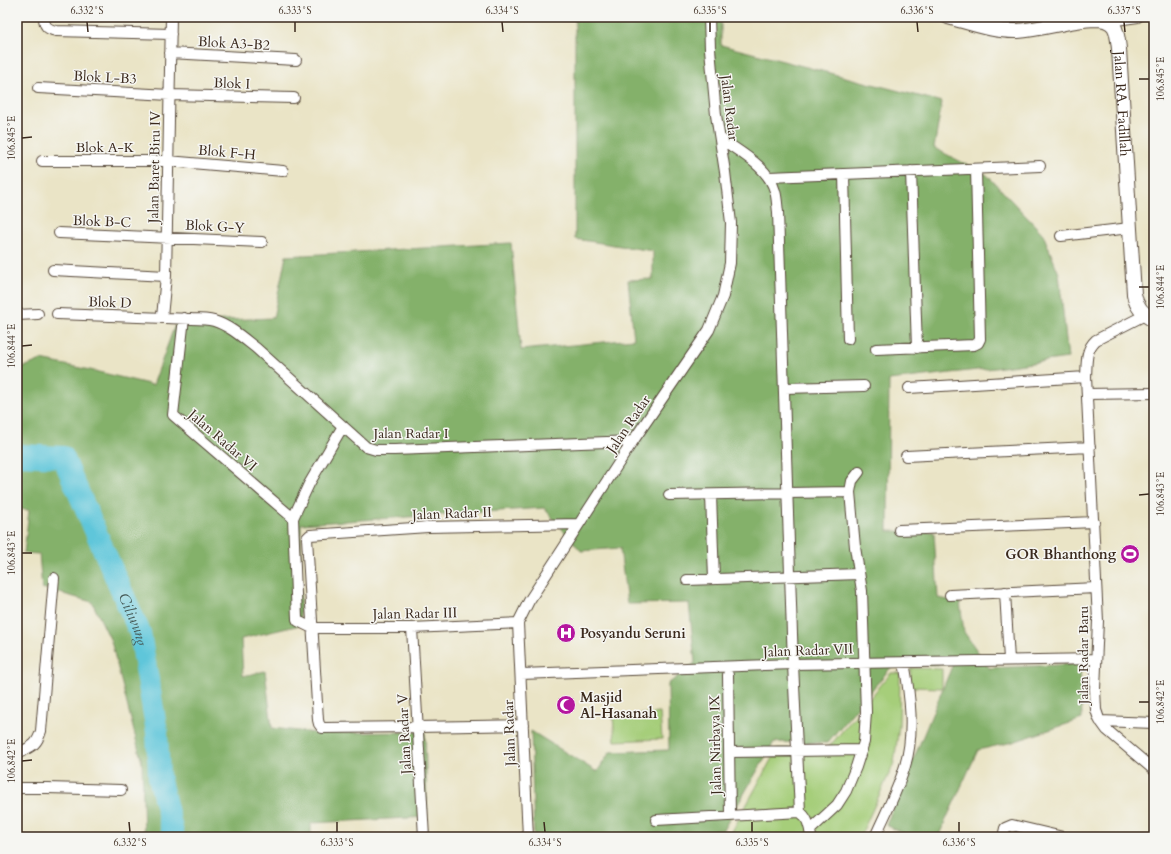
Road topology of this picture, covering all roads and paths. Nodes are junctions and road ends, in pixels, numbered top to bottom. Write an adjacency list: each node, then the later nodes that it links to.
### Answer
1 (44, 17): 7 (street)
2 (171, 17): 7 (street, Jalan Baret Biru IV)
3 (709, 17): 13 (street, Jalan Radar)
4 (948, 17): 6 (main road)
5 (1138, 17): 6 (street)
6 (1110, 21): 22 (main road, Jalan RA. Fadillah)
7 (171, 34): 8 (street, Jalan Baret Biru IV)
8 (170, 53): 9 (street, Blok A3-B2); 11 (street, Jalan Baret Biru IV)
9 (296, 60)
10 (38, 88): 11 (street, Blok L-B3)
11 (170, 95): 12 (street, Blok I); 15 (street, Jalan Baret Biru IV)
12 (294, 98)
13 (720, 138): 21 (street); 45 (street, Jalan Radar)
14 (42, 161): 15 (street, Blok A-K)
15 (168, 161): 18 (street, Blok F-H); 25 (street, Jalan Baret Biru IV)
16 (1040, 166): 17 (street)
17 (976, 169): 19 (street); 37 (street)
18 (283, 171)
19 (910, 171): 20 (street); 37 (street)
20 (844, 174): 21 (street); 35 (street)
21 (768, 177): 40 (street)
22 (1130, 228): 24 (street); 33 (main road, Jalan RA. Fadillah)
23 (59, 233): 25 (street, Blok B-C)
24 (1061, 236)
25 (167, 237): 26 (street, Blok G-Y); 28 (street, Jalan Baret Biru IV)
26 (262, 242)
27 (53, 270): 28 (street)
28 (166, 276): 32 (street, Jalan Baret Biru IV)
29 (38, 314): 31 (street)
30 (57, 314): 32 (street, Blok D)
31 (17, 315)
32 (162, 317): 34 (street, Jalan Radar I)
33 (1150, 317): 38 (street, Jalan Radar Baru)
34 (184, 318): 44 (street, Jalan Radar I); 53 (street, Jalan Radar VI)
35 (848, 339)
36 (876, 348): 37 (street)
37 (917, 348)
38 (1086, 377): 41 (street); 42 (street, Jalan Radar Baru)
39 (864, 386): 40 (street)
40 (784, 388): 50 (street)
41 (909, 388)
42 (1087, 394): 43 (street); 46 (street, Jalan Radar Baru)
43 (1154, 394)
44 (344, 426): 45 (street, Jalan Radar I); 53 (street)
45 (633, 441): 55 (street, Jalan Radar)
46 (1090, 447): 47 (street); 54 (street, Jalan Radar Baru)
47 (906, 456)
48 (859, 472): 49 (street)
49 (850, 492): 50 (street); 57 (street)
50 (787, 493): 52 (street); 58 (street)
51 (669, 495): 52 (street)
52 (711, 495): 60 (street)
53 (293, 518): 66 (street)
54 (1094, 522): 56 (street); 62 (street, Jalan Radar Baru)
55 (579, 524): 65 (street, Jalan Radar); 66 (street, Jalan Radar II)
56 (899, 530)
57 (859, 574): 58 (street); 70 (street)
58 (790, 576): 60 (street); 72 (street)
59 (54, 578): 82 (street)
60 (714, 579): 61 (street)
61 (687, 580)
62 (1096, 588): 63 (street, Jalan Radar Baru); 68 (street, Jalan Radar Baru)
63 (1005, 592): 64 (street, Jalan Radar Baru); 69 (street)
64 (950, 594)
65 (518, 623): 67 (street, Jalan Radar III); 73 (street, Jalan Radar)
66 (312, 628): 67 (street, Jalan Radar III); 78 (street)
67 (412, 628): 78 (street, Jalan Radar V)
68 (1096, 659): 69 (street, Jalan Radar VII); 75 (street, Jalan Radar Baru)
69 (1009, 660): 71 (street, Jalan Radar VII)
70 (864, 662): 71 (street, Jalan Radar VII); 72 (street, Jalan Radar VII); 79 (street)
71 (904, 662): 92 (street)
72 (793, 664): 73 (street, Jalan Radar VII); 80 (street)
73 (521, 674): 77 (street, Jalan Radar)
74 (728, 675): 81 (street, Jalan Nirbaya IX)
75 (1100, 721): 76 (street); 83 (street, Jalan Radar Baru)
76 (1154, 723)
77 (523, 725): 78 (street); 91 (street, Jalan Radar)
78 (417, 728): 90 (street, Jalan Radar V)
79 (862, 750): 80 (street); 89 (street)
80 (798, 751): 81 (street); 86 (street)
81 (730, 752): 87 (street, Jalan Nirbaya IX)
82 (17, 754)
83 (1154, 770)
84 (17, 788): 85 (street)
85 (121, 790)
86 (800, 812): 87 (street); 89 (street)
87 (730, 815): 88 (street)
88 (656, 820)
89 (811, 834)
90 (424, 837)
91 (528, 837)
92 (875, 837)
93 (1003, 837): 94 (street)
94 (1063, 837)

